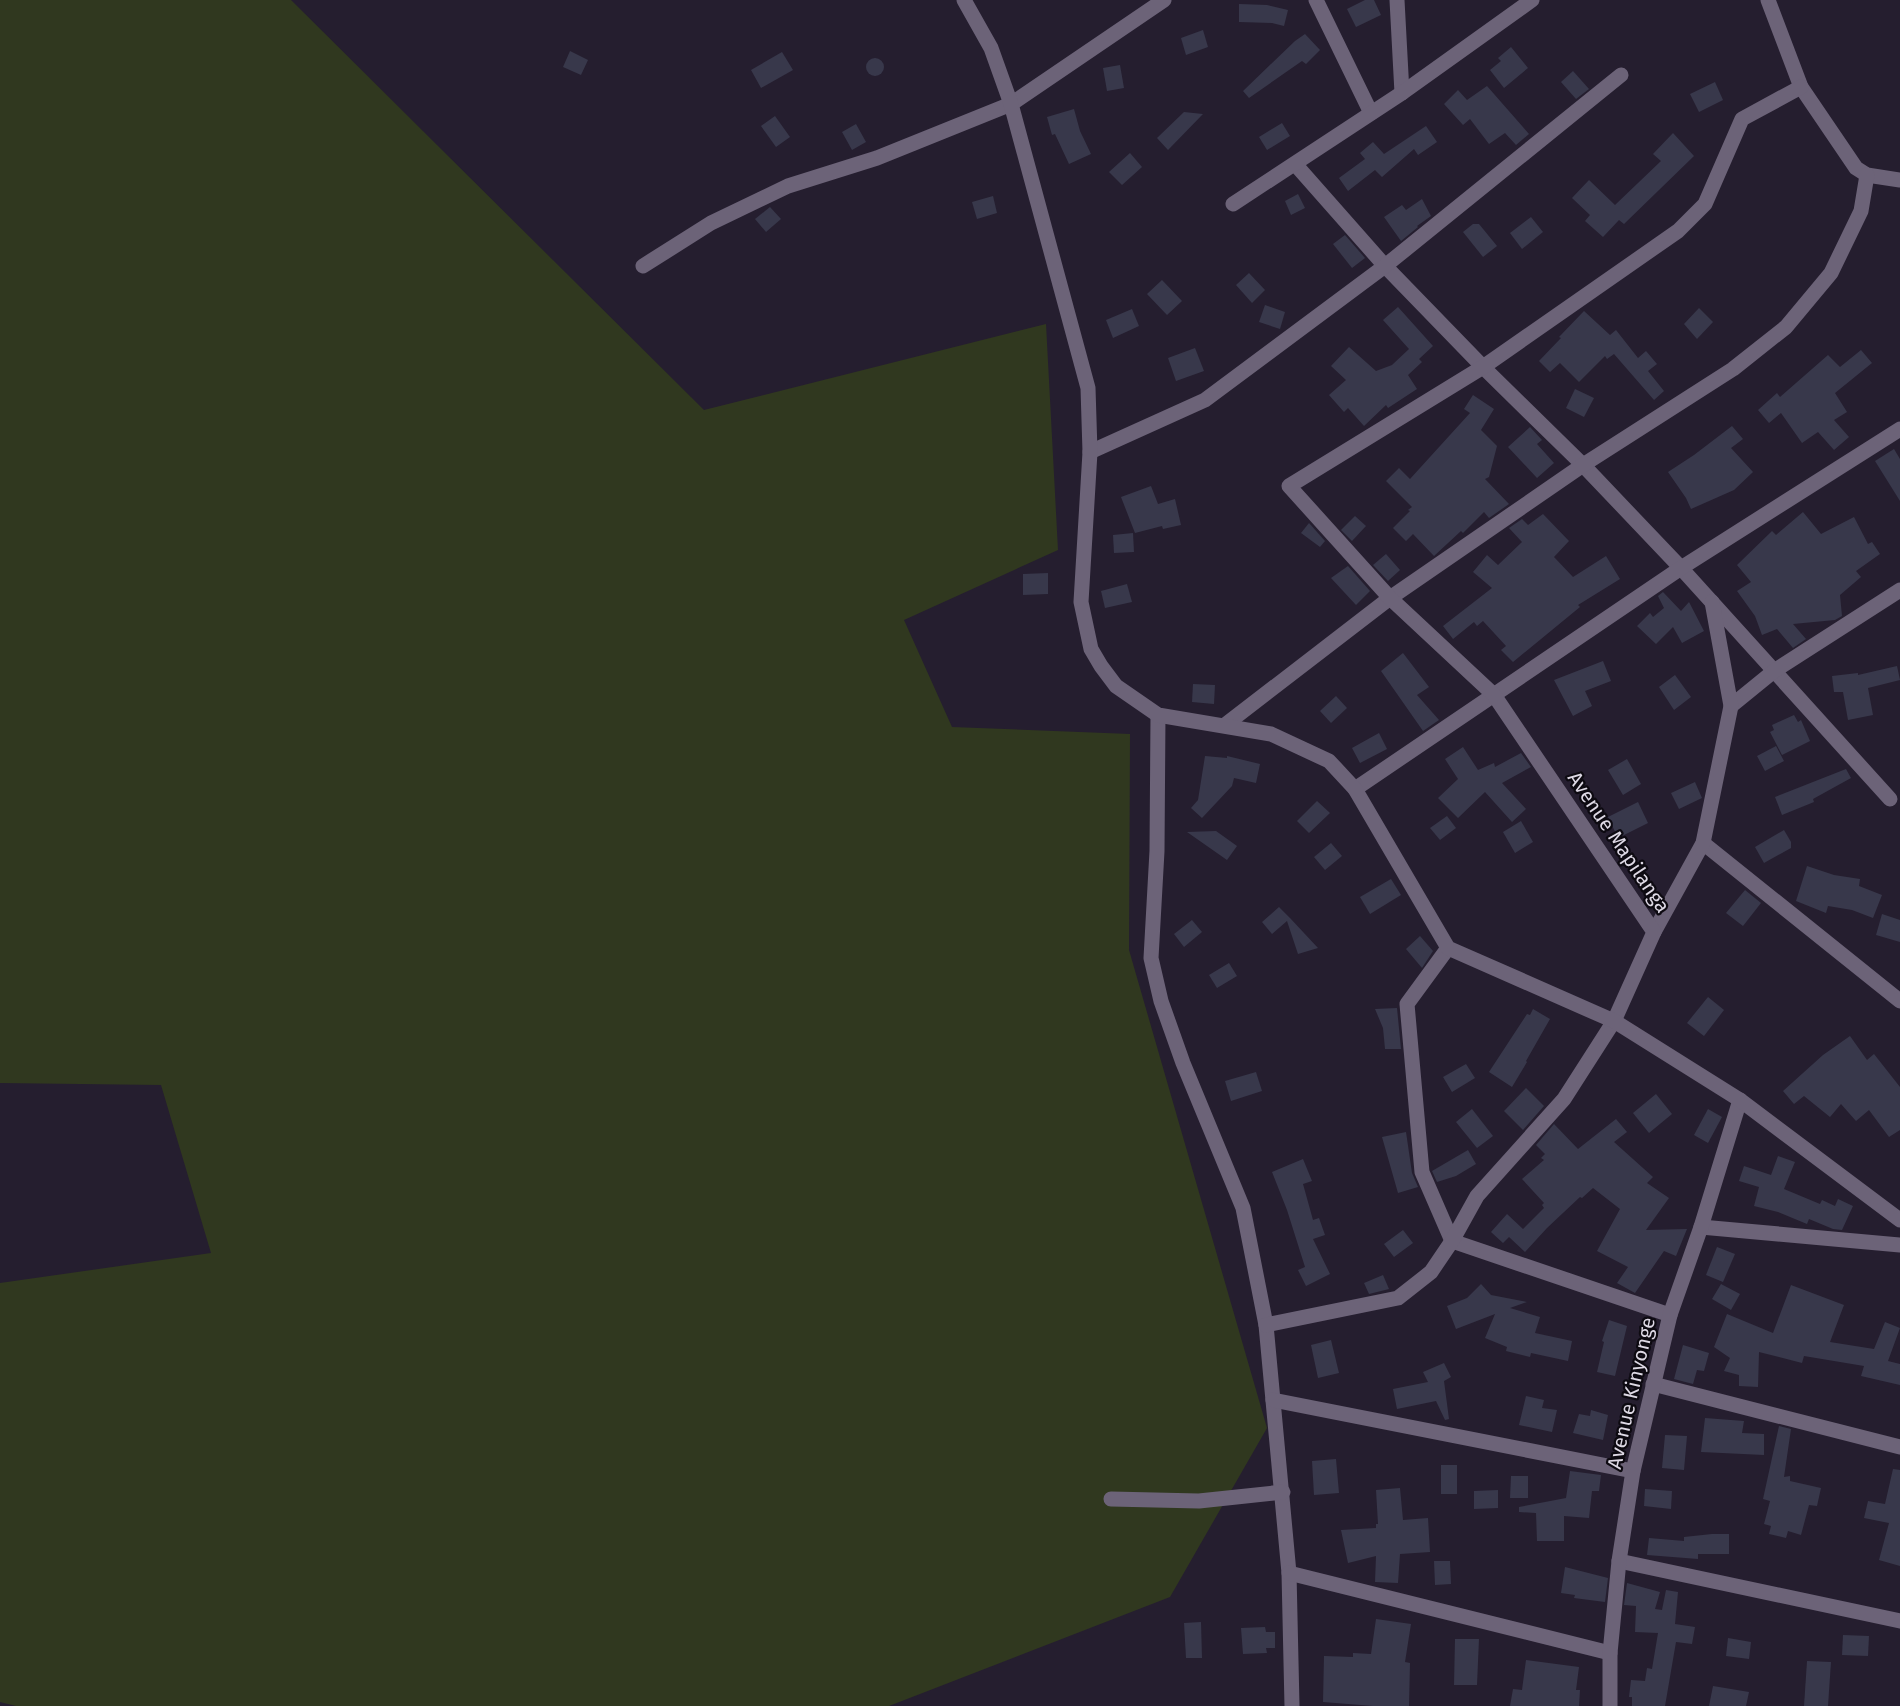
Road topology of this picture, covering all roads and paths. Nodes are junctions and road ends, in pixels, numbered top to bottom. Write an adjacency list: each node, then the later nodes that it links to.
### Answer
1 (964, 0): 10 (street)
2 (1164, 0): 10 (street)
3 (1316, 0): 11 (street)
4 (1397, 0): 9 (street)
5 (1532, 0): 9 (street)
6 (1768, 0): 8 (street)
7 (1621, 75): 17 (street)
8 (1801, 87): 13 (street); 18 (street)
9 (1402, 93): 11 (street)
10 (1011, 104): 16 (street); 20 (street)
11 (1371, 113): 12 (street)
12 (1295, 164): 15 (street); 17 (street)
13 (1867, 175): 14 (street); 21 (street)
14 (1900, 180)
15 (1233, 204)
16 (643, 266)
17 (1385, 266): 18 (street); 20 (street)
18 (1483, 367): 21 (street); 24 (street, Avenue Mapilanga)
19 (1900, 429): 22 (street)
20 (1090, 452): 29 (street)
21 (1583, 465): 22 (street); 24 (street)
22 (1681, 568): 25 (street); 27 (street)
23 (1900, 590): 26 (street)
24 (1390, 598): 27 (street, Avenue Mapilanga); 30 (street)
25 (1712, 602): 26 (street); 28 (street)
26 (1774, 671): 28 (street); 32 (street)
27 (1494, 695): 31 (street); 34 (street, Avenue Mapilanga)
28 (1731, 706): 33 (street)
29 (1158, 715): 30 (street); 44 (street)
30 (1225, 725): 31 (street)
31 (1355, 789): 35 (street)
32 (1890, 799)
33 (1703, 843): 34 (street); 36 (street)
34 (1654, 932): 37 (street, Avenue Mapilanga)
35 (1448, 948): 37 (street); 41 (street)
36 (1900, 1002)
37 (1614, 1021): 38 (street); 41 (street, Avenue Mapilanga)
38 (1740, 1100): 39 (street); 40 (street, Avenue Kinyonge)
39 (1900, 1220)
40 (1701, 1227): 42 (street); 43 (street, Avenue Kinyonge)
41 (1452, 1241): 43 (street); 44 (street, Avenue Mapilanga)
42 (1900, 1245)
43 (1670, 1316): 45 (street, Avenue Kinyonge)
44 (1266, 1325): 46 (street)
45 (1653, 1384): 47 (street); 48 (street, Avenue Kinyonge)
46 (1273, 1400): 48 (street); 49 (street)
47 (1900, 1447)
48 (1633, 1471): 51 (street, Avenue Kinyonge)
49 (1283, 1492): 50 (street); 52 (street)
50 (1111, 1499)
51 (1619, 1561): 53 (street); 54 (street, Avenue Kinyonge)
52 (1290, 1574): 54 (street); 55 (street)
53 (1900, 1621)
54 (1610, 1653): 56 (street, Avenue Kinyonge)
55 (1292, 1706)
56 (1610, 1706)

